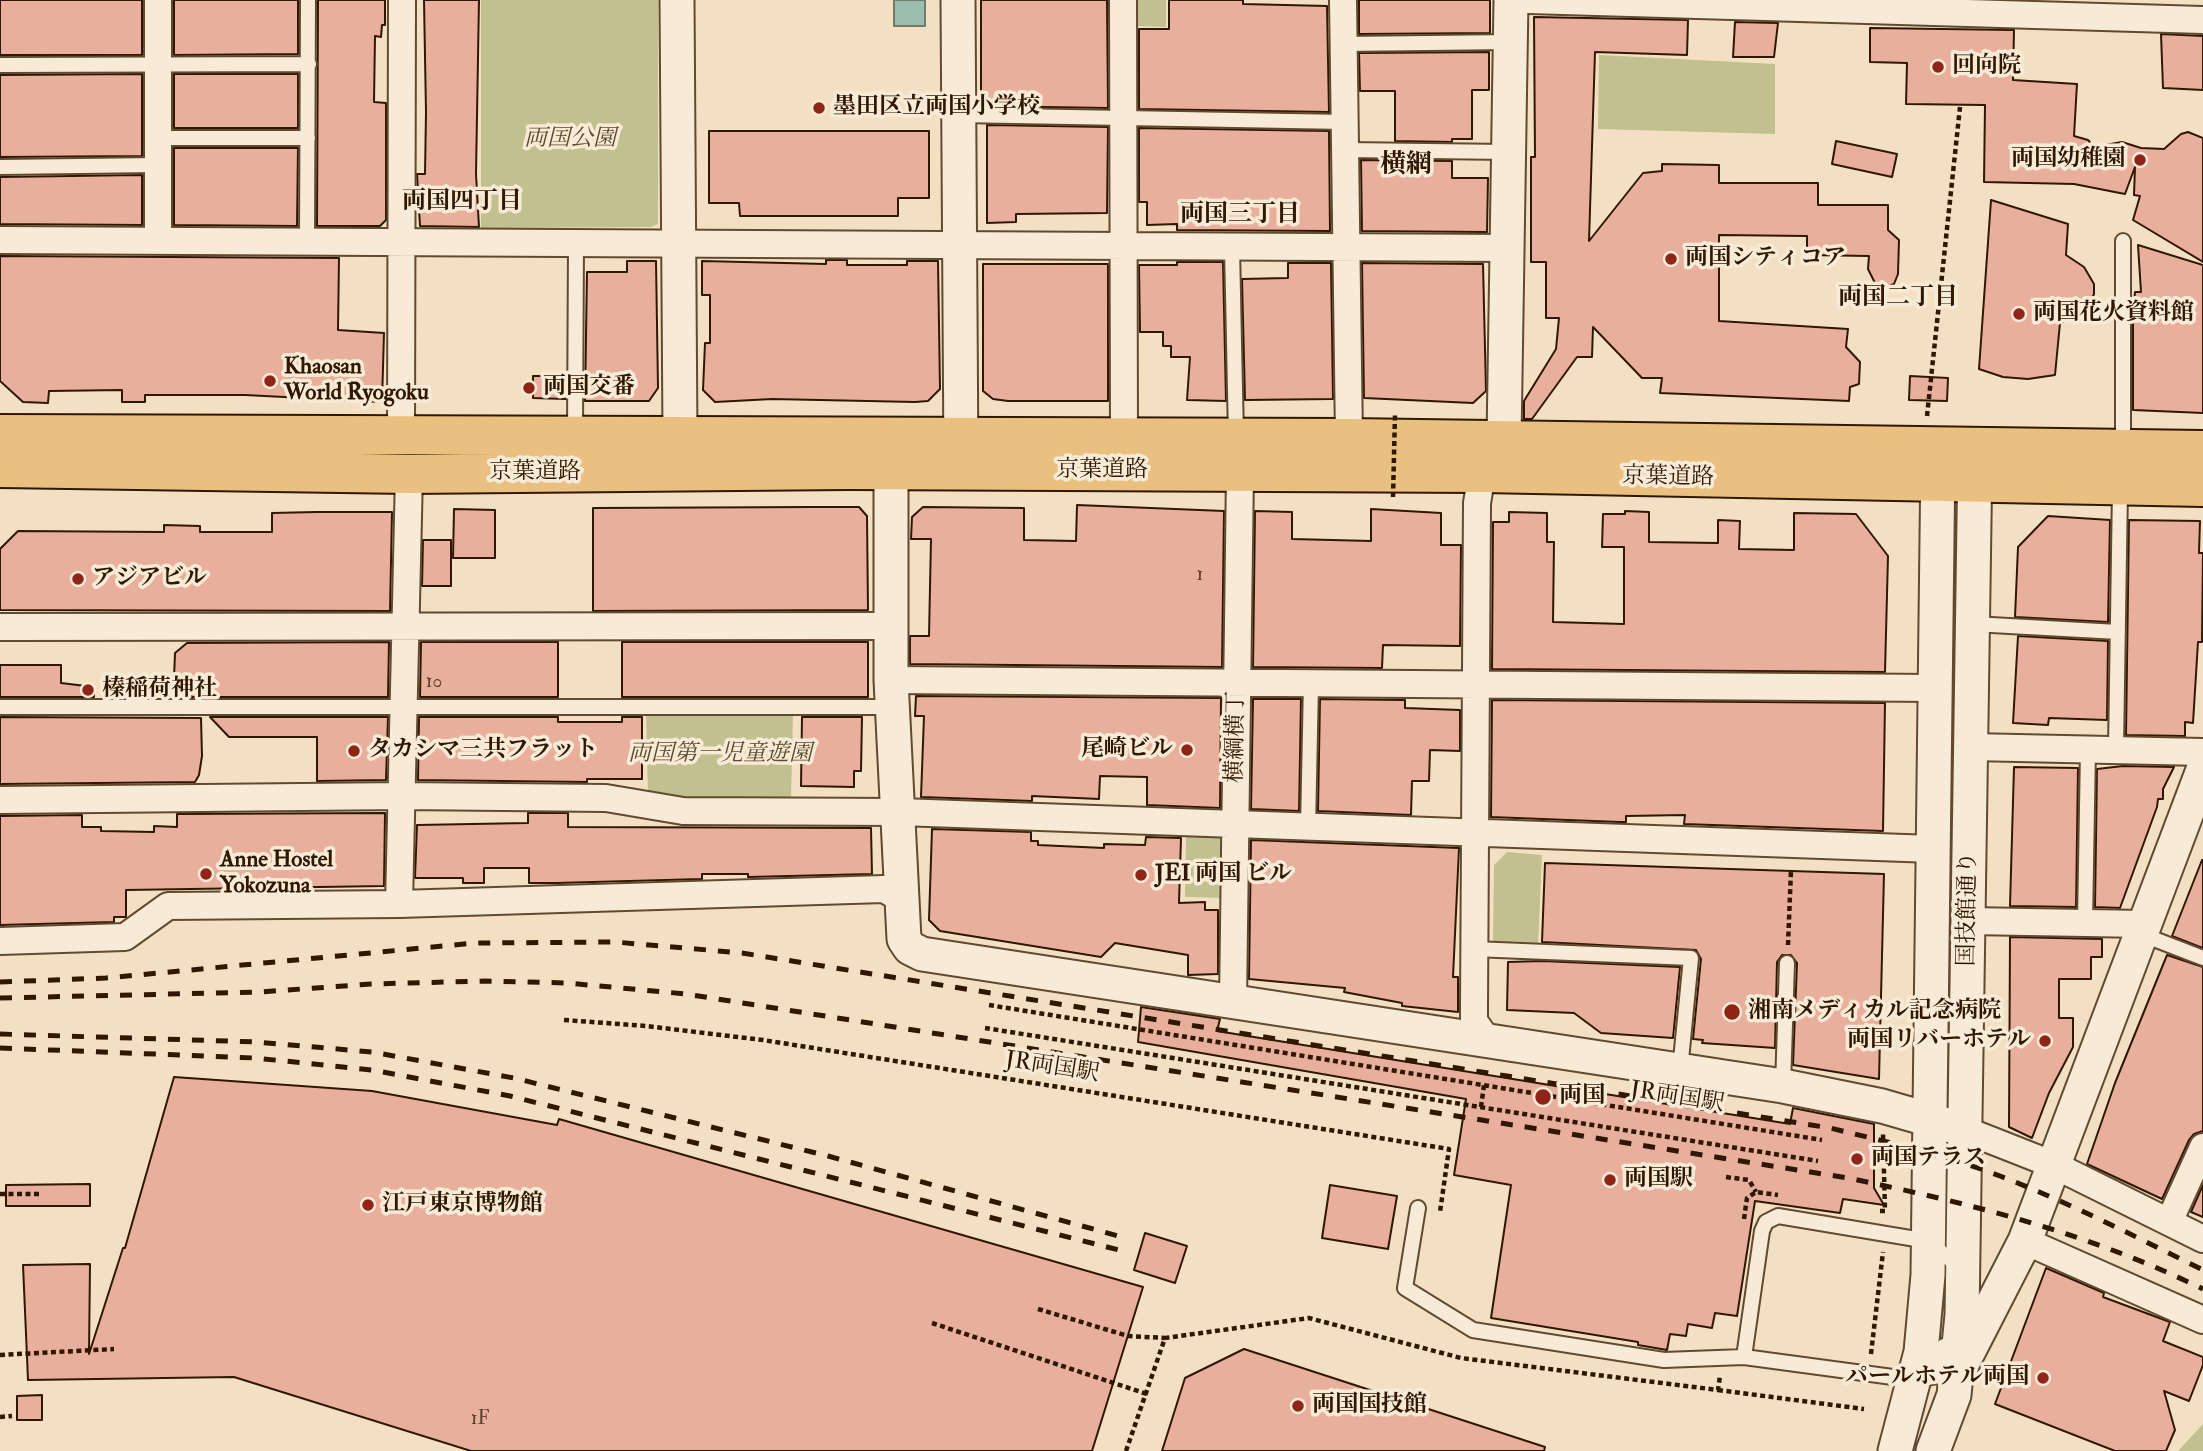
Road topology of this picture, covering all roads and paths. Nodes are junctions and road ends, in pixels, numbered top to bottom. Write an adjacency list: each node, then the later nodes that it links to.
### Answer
1 (158, 0): 15 (street)
2 (308, 0): 16 (lane)
3 (402, 0): 32 (street)
4 (677, 0): 34 (street)
5 (958, 0): 19 (street)
6 (1123, 0): 20 (street)
7 (1343, 0): 14 (street)
8 (1511, 0): 13 (street)
9 (1529, 0): 10 (street)
10 (1651, 2): 11 (street)
11 (1864, 5): 12 (street)
12 (2203, 20)
13 (1511, 42): 14 (lane); 25 (street)
14 (1344, 44): 21 (street)
15 (159, 62): 16 (lane); 17 (lane); 22 (street)
16 (309, 64): 23 (lane)
17 (0, 65)
18 (1960, 107): 48 (path)
19 (959, 115): 20 (lane); 35 (street)
20 (1123, 118): 21 (lane); 36 (street)
21 (1345, 122): 24 (street)
22 (158, 138): 23 (lane); 26 (street)
23 (308, 138): 31 (lane)
24 (1345, 150): 25 (lane); 38 (street)
25 (1509, 152): 39 (street)
26 (158, 165): 27 (lane); 29 (street)
27 (0, 167)
28 (0, 240): 29 (street)
29 (158, 241): 31 (street)
30 (2123, 241): 54 (lane)
31 (307, 242): 32 (street)
32 (401, 242): 33 (street); 44 (street)
33 (576, 243): 34 (street); 42 (lane)
34 (679, 244): 35 (street); 43 (street)
35 (960, 245): 36 (street); 52 (street)
36 (1123, 246): 37 (street); 45 (street)
37 (1232, 247): 38 (street); 53 (lane)
38 (1347, 247): 39 (street); 46 (street)
39 (1507, 248): 47 (street)
40 (1395, 414): 60 (path, bridge)
41 (0, 434): 44 (highway, 京葉道路)
42 (575, 435): 43 (highway, 京葉道路); 44 (highway, 京葉道路)
43 (680, 435): 51 (highway, 京葉道路)
44 (401, 437)
45 (1124, 438): 52 (highway, 京葉道路); 53 (highway, 京葉道路)
46 (1349, 438): 47 (highway, 京葉道路); 53 (highway, 京葉道路)
47 (1504, 439): 48 (highway, 京葉道路)
48 (1938, 446): 49 (highway, 京葉道路); 58 (street, 国技館通り)
49 (1976, 446): 54 (highway, 京葉道路); 58 (street, 国技館通り)
50 (2203, 450): 54 (highway, 京葉道路)
51 (891, 453): 52 (highway, 京葉道路); 57 (highway, 京葉道路); 63 (street)
52 (961, 453): 53 (highway, 京葉道路)
53 (1238, 455): 56 (highway, 京葉道路); 66 (street, 横綱横丁)
54 (2122, 467): 58 (highway, 京葉道路); 59 (highway, 京葉道路); 65 (lane)
55 (0, 468): 57 (highway, 京葉道路)
56 (1482, 473): 58 (highway, 京葉道路); 68 (street)
57 (409, 474): 62 (street)
58 (1956, 483): 61 (street, 国技館通り); 69 (street, 国技館通り)
59 (2203, 487)
60 (1393, 497)
61 (1973, 624): 65 (lane); 73 (street, 国技館通り)
62 (405, 626): 63 (street); 64 (street); 72 (street)
63 (891, 626): 70 (street)
64 (0, 627)
65 (2118, 632): 75 (lane)
66 (1238, 682): 67 (street); 70 (street); 81 (street, 横綱横丁)
67 (1311, 683): 68 (street); 82 (lane)
68 (1475, 684): 69 (street); 83 (street)
69 (1935, 688): 85 (street, 国技館通り)
70 (892, 693): 72 (lane); 80 (street)
71 (0, 707): 72 (lane)
72 (404, 707): 78 (street)
73 (1971, 747): 74 (street); 88 (street, 国技館通り)
74 (2088, 749): 75 (street); 89 (lane)
75 (2116, 750): 76 (street)
76 (2203, 752)
77 (2203, 770): 90 (street)
78 (402, 796): 79 (street); 80 (street); 87 (street)
79 (0, 800)
80 (900, 812): 81 (street); 86 (street)
81 (1235, 825): 82 (street); 95 (street, 横綱横丁)
82 (1308, 828): 83 (street)
83 (1474, 834): 84 (street); 92 (street)
84 (1792, 845): 85 (street); 94 (path)
85 (1933, 849): 104 (street, 国技館通り)
86 (903, 900): 87 (street); 95 (street)
87 (399, 904): 91 (street)
88 (1968, 921): 89 (street); 105 (street, 国技館通り)
89 (2085, 923): 90 (street)
90 (2143, 929): 93 (lane); 110 (street)
91 (0, 942)
92 (1474, 949): 99 (street); 100 (lane)
93 (2203, 958)
94 (1787, 963): 102 (lane)
95 (1233, 1003): 99 (street)
96 (989, 1005): 101 (path, JR両国駅)
97 (564, 1020): 115 (path, JR両国駅)
98 (985, 1028): 103 (path, JR両国駅)
99 (1488, 1041): 100 (street)
100 (1680, 1070): 102 (street)
101 (1485, 1084): 103 (path); 107 (path, JR両国駅)
102 (1783, 1086): 104 (street)
103 (1481, 1107): 109 (path, JR両国駅)
104 (1929, 1119): 105 (street); 119 (street, 国技館通り)
105 (1965, 1130): 110 (street); 122 (street, 国技館通り)
106 (1883, 1133): 116 (path)
107 (1822, 1140)
108 (2203, 1147): 117 (street)
109 (1818, 1161)
110 (2054, 1165): 117 (street); 120 (street)
111 (1726, 1177): 112 (path)
112 (1756, 1192)
113 (0, 1194): 114 (path)
114 (42, 1194)
115 (1418, 1208): 134 (lane)
116 (1885, 1211)
117 (2169, 1222): 118 (street)
118 (2203, 1239)
119 (1928, 1241): 122 (lane); 133 (lane); 136 (street, 国技館通り)
120 (2025, 1241): 125 (street); 127 (street)
121 (1883, 1247): 132 (path)
122 (1963, 1270): 124 (lane); 135 (street, 国技館通り)
123 (1038, 1309): 129 (path)
124 (1946, 1309)
125 (2203, 1320)
126 (932, 1323): 138 (path)
127 (1980, 1331): 135 (street); 140 (street)
128 (1944, 1332): 136 (lane)
129 (1165, 1338): 137 (path); 138 (path)
130 (114, 1349): 131 (path)
131 (0, 1355)
132 (1871, 1356)
133 (1744, 1357): 134 (lane); 136 (lane)
134 (1722, 1358): 137 (path)
135 (1956, 1373): 136 (lane); 140 (street, 国技館通り); 145 (street)
136 (1915, 1380): 144 (street, 国技館通り)
137 (1718, 1390): 139 (path)
138 (1147, 1394): 143 (path)
139 (1864, 1409)
140 (1950, 1410): 146 (street, 国技館通り)
141 (12, 1416): 142 (path)
142 (0, 1417)
143 (1126, 1451)
144 (1895, 1451)
145 (1909, 1451)
146 (1933, 1451)

